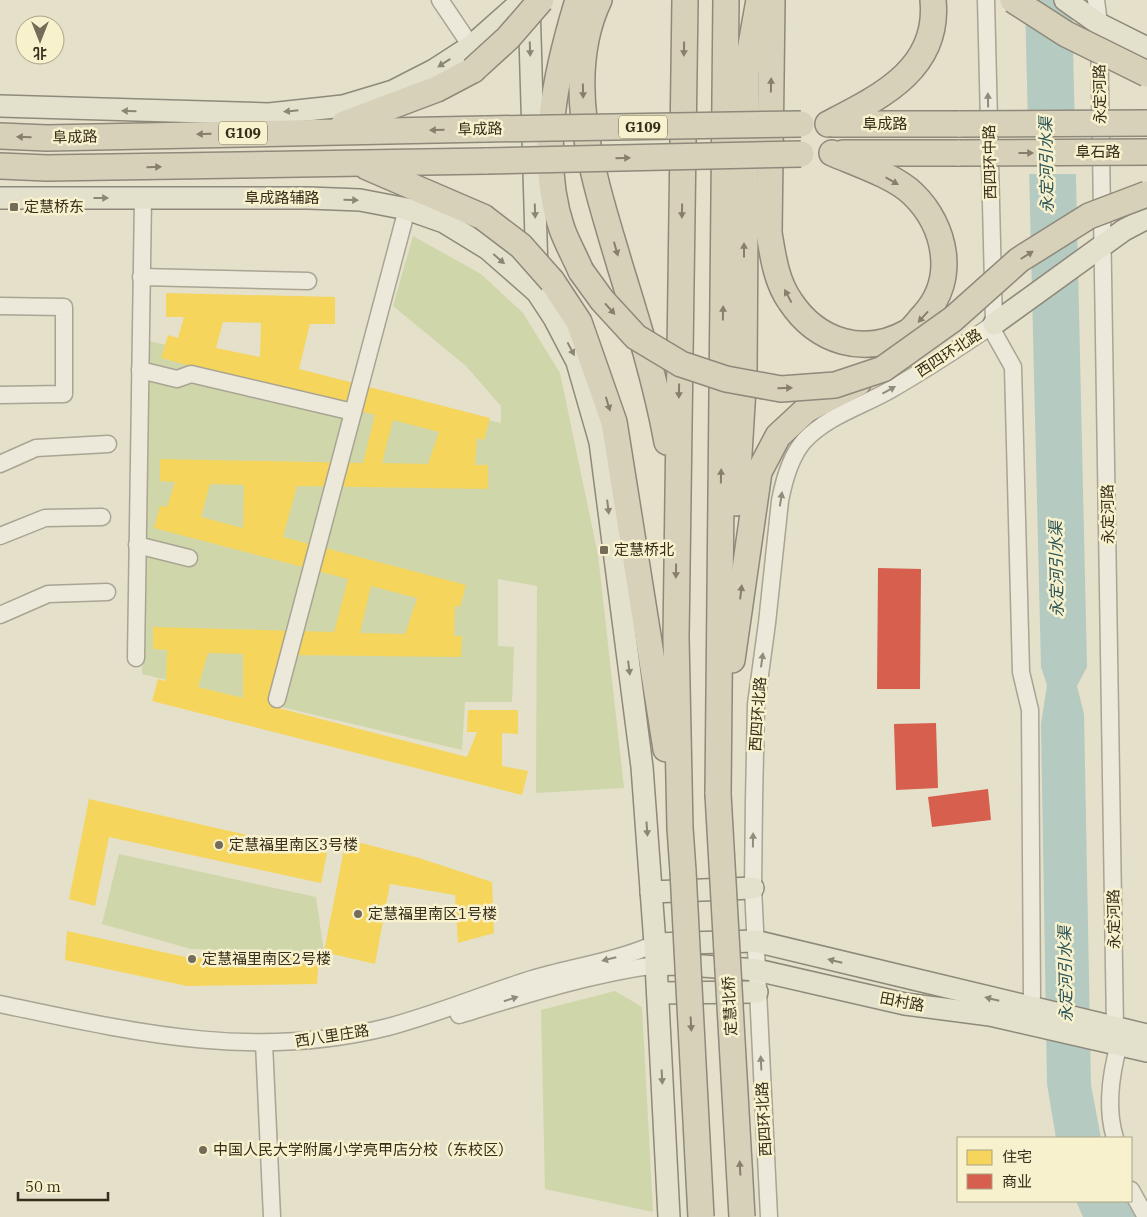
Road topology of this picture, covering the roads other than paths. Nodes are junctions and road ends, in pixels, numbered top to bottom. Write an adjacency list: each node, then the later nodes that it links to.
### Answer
1 (440, 0): 17 (street)
2 (523, 0): 17 (main road)
3 (529, 0): 38 (main road, one-way to 38)
4 (541, 0): 17 (highway, bridge)
5 (578, 0): 41 (highway, one-way to 41, bridge)
6 (598, 0): 47 (highway, one-way to 47)
7 (685, 0): 47 (highway, one-way to 47)
8 (726, 0): 53 (highway, one-way to 8)
9 (759, 0): 53 (highway, one-way to 9)
10 (772, 0): 26 (highway, one-way to 10)
11 (933, 0): 21 (highway)
12 (986, 0): 40 (street, 西四环中路, one-way to 12)
13 (1013, 0): 18 (highway, bridge)
14 (1065, 0): 15 (main road)
15 (1093, 12): 16 (main road); 35 (street, 永定河路)
16 (1147, 48)
17 (472, 58): 19 (main road, one-way to 19); 23 (highway)
18 (1147, 74)
19 (0, 106)
20 (1147, 123): 22 (highway, 阜石路 / G109, bridge)
21 (828, 124): 22 (highway, 阜成路 / G109); 23 (highway, 阜成路 / G109, one-way to 23, bridge)
22 (961, 124)
23 (323, 132): 24 (highway, 阜成路 / G109, one-way to 24)
24 (0, 136)
25 (1147, 152): 27 (highway, 阜石路 / G109, one-way to 25, bridge)
26 (832, 153): 27 (highway, 阜成路 / G109); 28 (highway, 阜成路 / G109, one-way to 26, bridge)
27 (960, 153)
28 (360, 164): 29 (highway, 阜成路 / G109, one-way to 28); 38 (highway, bridge)
29 (0, 166)
30 (1147, 194): 41 (highway, one-way to 30, bridge)
31 (0, 198): 32 (main road, 阜成路辅路, one-way to 32)
32 (143, 198): 33 (main road, 阜成路辅路, one-way to 33); 36 (street)
33 (407, 209): 38 (main road, 阜成路辅路, one-way to 38); 44 (street)
34 (1147, 218): 35 (main road)
35 (1096, 252): 40 (main road, 西四环北路); 69 (street, 永定河路)
36 (141, 277): 37 (street); 42 (street)
37 (308, 281)
38 (545, 287): 58 (highway, one-way to 58); 60 (main road, one-way to 60)
39 (0, 306): 43 (street)
40 (998, 321): 59 (street, 西四环北路, one-way to 40); 67 (street)
41 (883, 369): 57 (highway, one-way to 41, bridge)
42 (140, 370): 44 (street); 50 (street)
43 (0, 395)
44 (353, 412): 56 (street)
45 (108, 444): 46 (street)
46 (0, 464)
47 (677, 501): 58 (highway, one-way to 58)
48 (102, 518): 49 (street)
49 (0, 536)
50 (137, 545): 51 (street); 55 (street)
51 (188, 558)
52 (108, 592): 54 (street)
53 (719, 612): 57 (highway)
54 (0, 615)
55 (136, 658)
56 (277, 699)
57 (719, 762): 78 (highway, 定慧北桥, one-way to 57, bridge)
58 (680, 828): 77 (highway, one-way to 77, bridge)
59 (753, 888): 60 (main road); 61 (street, 西四环北路)
60 (651, 892): 62 (main road)
61 (755, 941): 62 (main road, 田村路); 63 (street, 西四环北路); 67 (main road, 田村路, one-way to 61)
62 (656, 955): 63 (main road, 田村路); 65 (main road); 71 (street, 西八里庄路)
63 (757, 970): 64 (street, 西四环北路); 67 (main road, 田村路)
64 (757, 992): 65 (main road); 79 (street, 西四环北路, one-way to 64)
65 (658, 993): 76 (main road, one-way to 76)
66 (0, 1004): 71 (street, 西八里庄路)
67 (1037, 1011): 69 (main road, 田村路)
68 (0, 1012): 71 (street, 西八里庄路)
69 (1112, 1035): 70 (main road, 田村路); 72 (main road, 田村路); 73 (street, 永定河路)
70 (1147, 1035)
71 (264, 1047): 75 (street)
72 (1147, 1050)
73 (1115, 1137)
74 (1132, 1192): 80 (street)
75 (272, 1217)
76 (669, 1217)
77 (701, 1217)
78 (742, 1217)
79 (769, 1217)
80 (1146, 1217)

